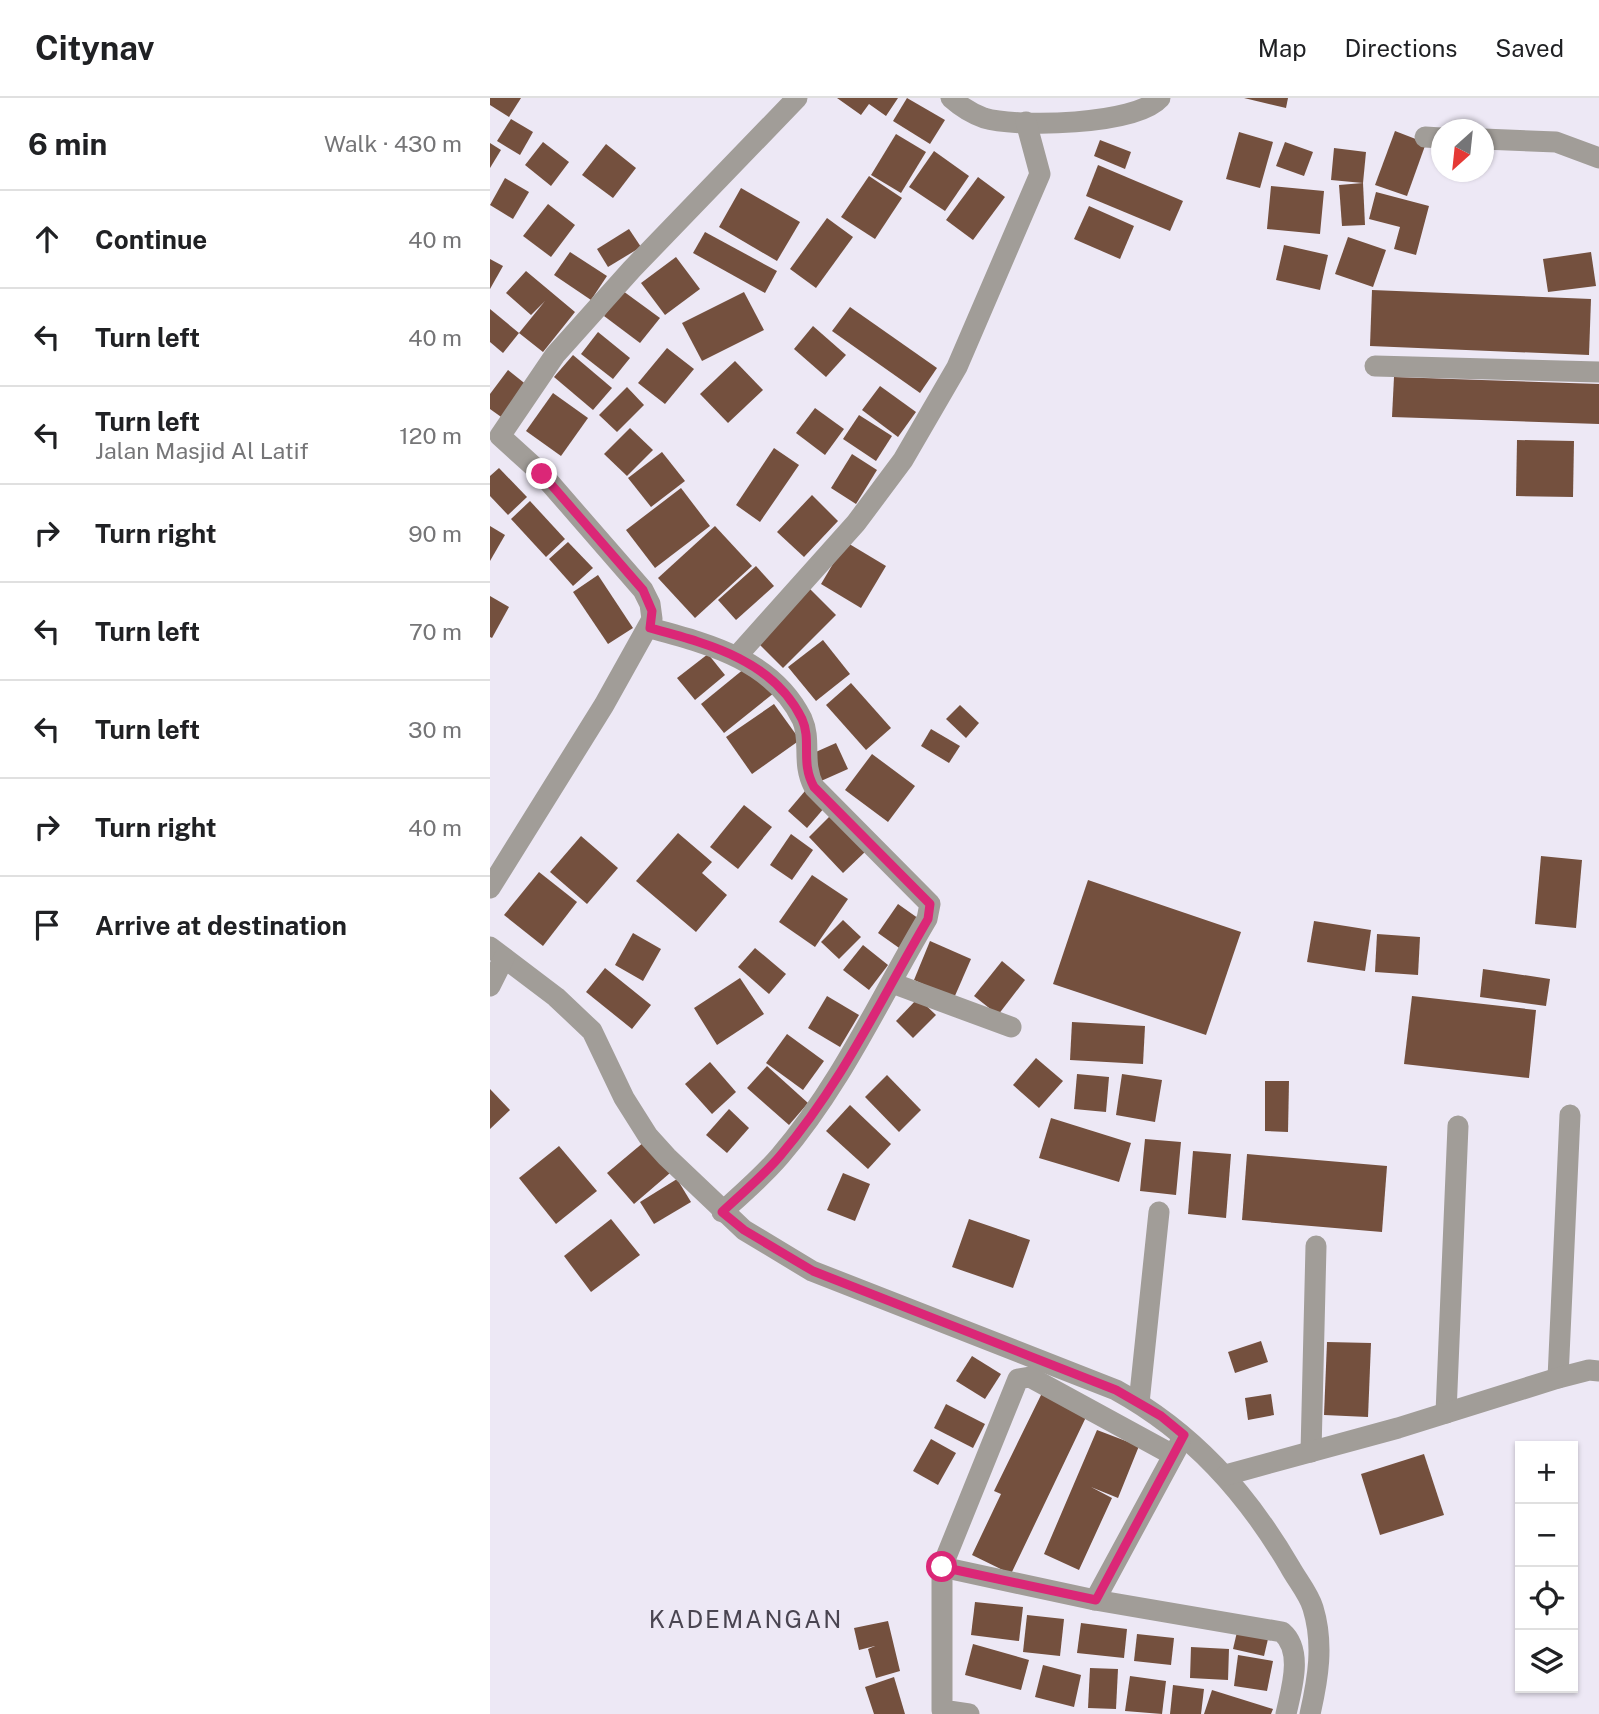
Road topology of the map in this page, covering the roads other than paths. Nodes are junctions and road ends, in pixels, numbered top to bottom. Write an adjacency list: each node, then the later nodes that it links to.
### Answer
1 (797, 98): 9 (street)
2 (951, 98): 4 (street)
3 (1160, 98): 4 (street)
4 (1026, 122): 11 (street)
5 (1494, 139): 6 (street)
6 (1599, 158)
7 (1375, 366): 8 (street)
8 (1599, 372)
9 (495, 431): 10 (street)
10 (650, 628): 11 (street); 12 (street)
11 (737, 656): 14 (street)
12 (490, 888)
13 (497, 953): 15 (street); 19 (street)
14 (892, 983): 16 (street); 19 (street)
15 (490, 986)
16 (1012, 1027)
17 (1570, 1115): 23 (street)
18 (1458, 1126): 25 (street)
19 (722, 1212): 24 (street)
20 (1159, 1212): 24 (street)
21 (1316, 1246): 27 (street)
22 (1599, 1371): 23 (street)
23 (1558, 1378): 25 (street)
24 (1139, 1403): 26 (street)
25 (1446, 1413): 27 (street)
26 (1184, 1435): 28 (street); 29 (street)
27 (1311, 1452): 29 (street)
28 (1173, 1455): 30 (street); 31 (street)
29 (1226, 1475): 34 (street)
30 (942, 1567): 31 (street); 32 (street)
31 (1096, 1600): 33 (street)
32 (969, 1714)
33 (1286, 1714)
34 (1310, 1714)

